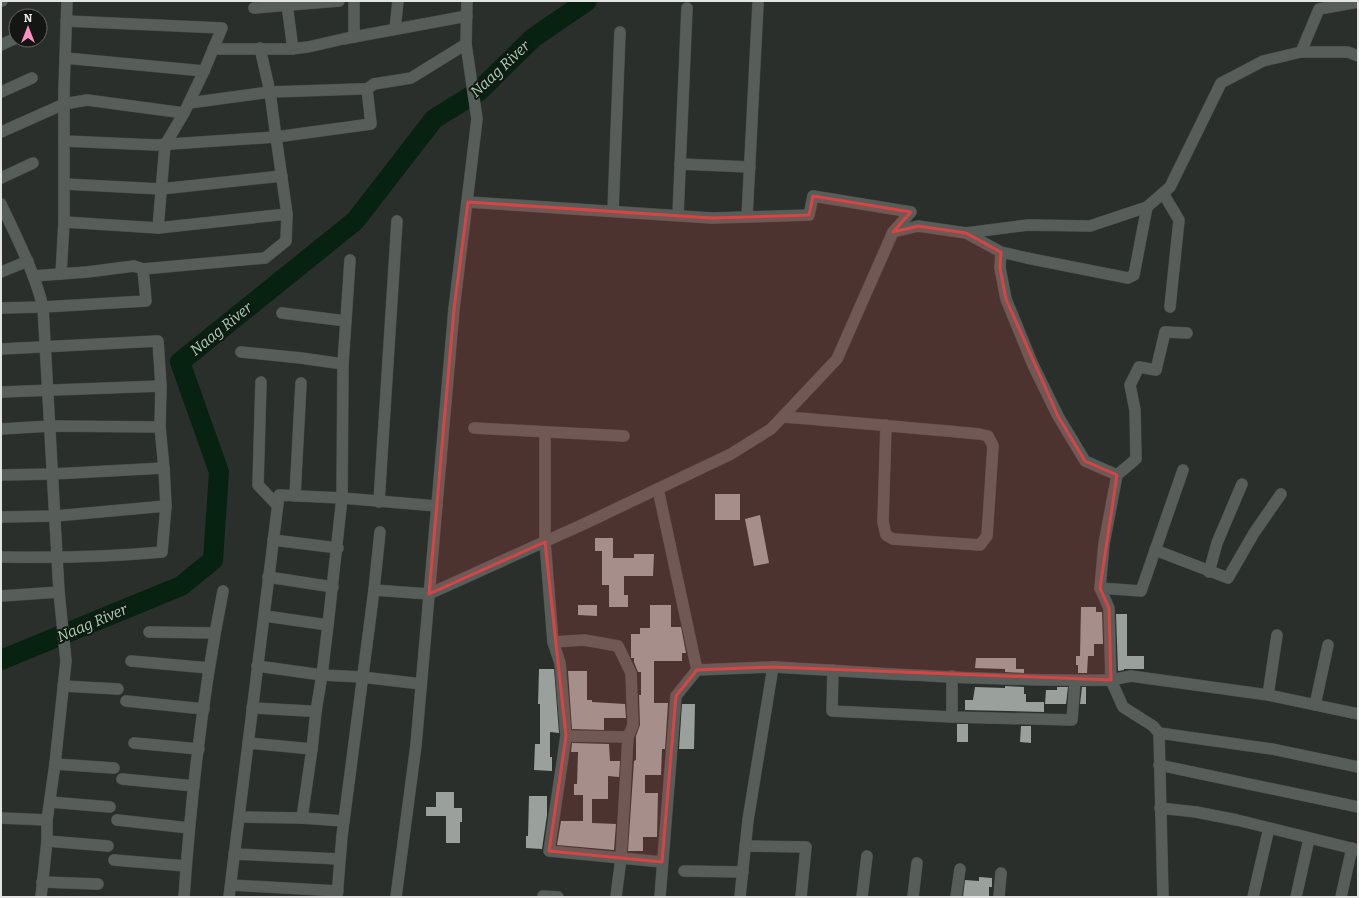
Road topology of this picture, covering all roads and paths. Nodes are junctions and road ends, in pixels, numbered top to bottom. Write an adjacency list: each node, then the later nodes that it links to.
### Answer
1 (67, 1): 14 (street)
2 (339, 1): 6 (street)
3 (354, 1): 17 (street)
4 (398, 1): 15 (street)
5 (467, 1): 13 (street)
6 (322, 2): 10 (street)
7 (1358, 2): 22 (street)
8 (272, 4): 10 (street); 11 (street)
9 (758, 4): 38 (street)
10 (287, 5): 20 (street)
11 (254, 8)
12 (687, 8): 37 (street)
13 (467, 16): 15 (street); 18 (street)
14 (66, 21): 21 (street); 24 (street)
15 (395, 29): 17 (street)
16 (620, 32): 47 (street)
17 (354, 37): 20 (street)
18 (466, 44): 27 (street); 44 (street)
19 (260, 48): 20 (street); 21 (street); 29 (street)
20 (292, 48)
21 (213, 49): 25 (street)
22 (1301, 52): 23 (street); 43 (street)
23 (1358, 56)
24 (65, 58): 25 (street); 30 (street)
25 (204, 71): 31 (street)
26 (32, 78): 28 (street)
27 (367, 89): 29 (street); 33 (street)
28 (1, 92)
29 (270, 92): 31 (street); 33 (street)
30 (64, 104): 31 (street); 32 (street); 34 (street)
31 (186, 108): 35 (street)
32 (1, 132)
33 (276, 136): 35 (street); 39 (street)
34 (64, 141): 35 (street); 41 (street)
35 (165, 145): 42 (street)
36 (33, 163): 40 (street)
37 (680, 164): 38 (street); 49 (street)
38 (750, 167): 50 (street)
39 (282, 176): 42 (street); 48 (street)
40 (1, 178)
41 (64, 184): 42 (street); 52 (street)
42 (161, 189): 53 (street)
43 (1163, 193): 46 (street); 64 (street)
44 (468, 202): 47 (street); 99 (street)
45 (1, 204): 58 (street)
46 (1147, 207): 55 (street); 56 (street)
47 (613, 212): 49 (street)
48 (287, 214): 53 (street); 59 (street)
49 (678, 215): 50 (street)
50 (747, 217): 54 (street)
51 (397, 221): 96 (street)
52 (64, 222): 53 (street); 61 (street)
53 (158, 228)
54 (893, 232): 55 (street); 78 (street)
55 (966, 233): 56 (street)
56 (1001, 252): 90 (street)
57 (350, 260): 67 (street)
58 (28, 261): 60 (street); 62 (street)
59 (143, 269): 61 (street); 63 (street)
60 (1, 272)
61 (61, 274): 62 (street)
62 (33, 276): 63 (street)
63 (43, 307): 65 (street); 69 (street)
64 (1170, 307)
65 (1, 308)
66 (282, 313): 67 (street)
67 (346, 321): 72 (street)
68 (1186, 333): 90 (street)
69 (46, 347): 70 (street); 75 (street); 76 (street)
70 (1, 349)
71 (241, 352): 72 (street)
72 (343, 364): 95 (street)
73 (261, 382): 97 (street)
74 (301, 383): 94 (street)
75 (161, 386): 76 (street); 81 (street)
76 (49, 390): 77 (street); 80 (street)
77 (1, 392)
78 (784, 417): 79 (street); 92 (street)
79 (886, 425): 79 (street)
80 (51, 426): 81 (street); 83 (street); 89 (street)
81 (160, 427): 86 (street)
82 (474, 428): 84 (street)
83 (1, 430)
84 (545, 432): 85 (street); 104 (street)
85 (624, 436)
86 (164, 468): 89 (street); 98 (street)
87 (1183, 470): 106 (street)
88 (1, 474): 89 (street)
89 (53, 474): 100 (street)
90 (1117, 476): 112 (street)
91 (1242, 484): 109 (street)
92 (658, 489): 104 (street); 129 (street)
93 (1281, 494): 109 (street)
94 (295, 496): 95 (street); 97 (street)
95 (342, 498): 96 (street); 105 (street)
96 (379, 502): 99 (street)
97 (278, 505): 103 (street)
98 (166, 506): 100 (street); 108 (street)
99 (437, 506): 116 (street)
100 (55, 516): 101 (street); 108 (street)
101 (1, 517)
102 (380, 532): 113 (street)
103 (273, 540): 105 (street); 110 (street)
104 (545, 542): 116 (street); 123 (street)
105 (338, 548): 111 (street)
106 (1155, 550): 109 (street); 112 (street)
107 (1, 557): 108 (street)
108 (57, 558): 115 (street)
109 (1209, 572)
110 (268, 577): 111 (street); 118 (street)
111 (333, 587): 119 (street)
112 (1100, 588): 134 (street)
113 (374, 590): 116 (street); 133 (street)
114 (223, 591): 121 (street)
115 (59, 592): 117 (street); 137 (street)
116 (429, 594): 136 (street)
117 (1, 596)
118 (265, 616): 119 (street); 126 (street)
119 (328, 625): 131 (street)
120 (149, 632): 121 (street)
121 (215, 633): 128 (street)
122 (1277, 635): 139 (street)
123 (554, 642): 148 (street); 149 (street)
124 (1328, 645): 141 (street)
125 (131, 662): 128 (street)
126 (257, 666): 131 (street); 142 (street)
127 (774, 667): 129 (street); 130 (street); 175 (street)
128 (210, 668): 143 (street)
129 (697, 670): 182 (street)
130 (833, 670): 132 (street); 146 (street)
131 (322, 675): 133 (street); 144 (street)
132 (952, 676): 135 (street); 146 (street)
133 (362, 677): 136 (street); 169 (street)
134 (1111, 680): 135 (street); 139 (street); 147 (street)
135 (1076, 681): 146 (street)
136 (421, 684): 197 (street)
137 (63, 686): 138 (street); 154 (street)
138 (118, 689)
139 (1268, 695): 141 (street)
140 (126, 702): 143 (street)
141 (1316, 704): 145 (street)
142 (252, 708): 144 (street); 151 (street)
143 (204, 709): 152 (street)
144 (316, 711): 153 (street)
145 (1358, 714)
146 (952, 717)
147 (1159, 733): 155 (street); 156 (street)
148 (566, 736): 149 (street); 179 (street)
149 (628, 737): 179 (street)
150 (134, 743): 152 (street)
151 (248, 743): 153 (street); 164 (street)
152 (199, 749): 159 (street)
153 (312, 749): 166 (street)
154 (55, 764): 157 (street); 160 (street)
155 (1159, 765): 162 (street); 163 (street)
156 (1358, 767)
157 (114, 768)
158 (122, 780): 159 (street)
159 (194, 786): 170 (street)
160 (50, 802): 161 (street); 167 (street)
161 (110, 807)
162 (1358, 807)
163 (1160, 808): 171 (street); 207 (street)
164 (239, 817): 166 (street); 177 (street)
165 (1, 818): 167 (street)
166 (302, 818): 169 (street)
167 (47, 820): 173 (street)
168 (117, 820): 170 (street)
169 (344, 821): 180 (street)
170 (189, 828): 184 (street)
171 (1269, 828): 172 (street); 208 (street)
172 (1309, 839): 176 (street); 209 (street)
173 (47, 841): 174 (street); 189 (street)
174 (108, 846)
175 (745, 846): 187 (street); 202 (street)
176 (1355, 849): 210 (street)
177 (234, 854): 180 (street); 191 (street)
178 (867, 856): 203 (street)
179 (621, 858): 182 (street); 199 (street)
180 (340, 859): 192 (street)
181 (114, 860): 184 (street)
182 (662, 862): 200 (street)
183 (917, 863): 204 (street)
184 (186, 866): 195 (street)
185 (960, 869): 205 (street)
186 (684, 871): 187 (street)
187 (743, 872): 201 (street)
188 (1001, 873): 206 (street)
189 (42, 882): 190 (street); 194 (street)
190 (98, 884)
191 (230, 885): 192 (street); 196 (street)
192 (338, 894)
193 (543, 896): 198 (street)
194 (41, 897)
195 (184, 897)
196 (229, 897)
197 (396, 897)
198 (558, 897)
199 (616, 897)
200 (660, 897)
201 (740, 897)
202 (801, 897)
203 (862, 897)
204 (913, 897)
205 (956, 897)
206 (999, 897)
207 (1164, 897)
208 (1253, 897)
209 (1296, 897)
210 (1341, 897)

